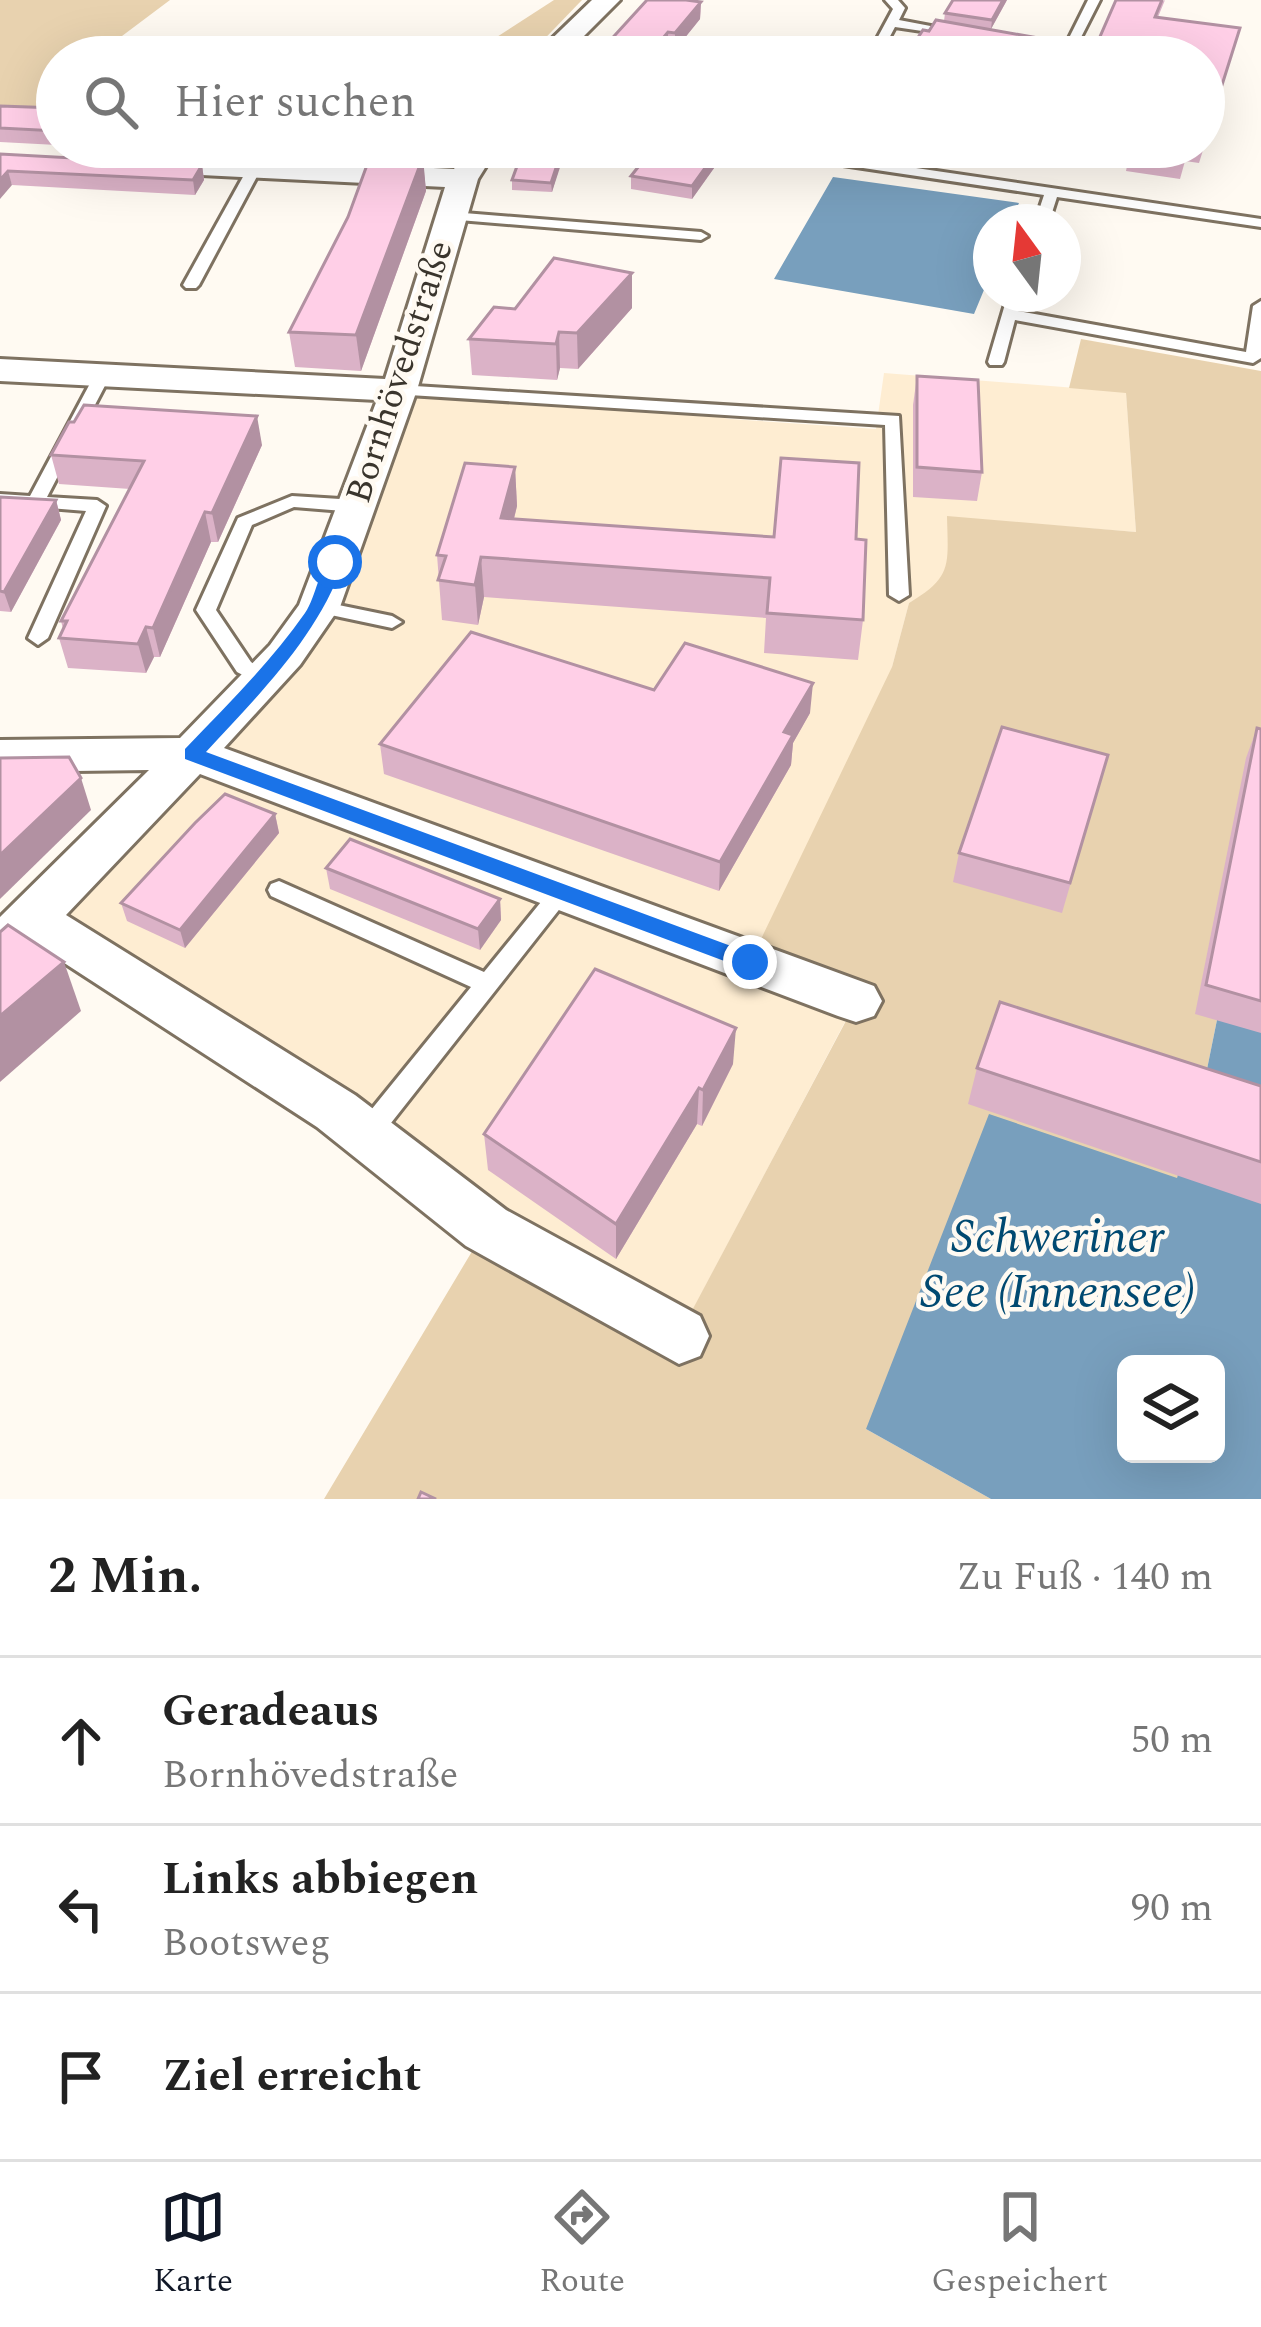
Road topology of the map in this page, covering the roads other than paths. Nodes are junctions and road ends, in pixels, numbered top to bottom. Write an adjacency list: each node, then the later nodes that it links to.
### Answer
1 (607, 0): 6 (street)
2 (891, 0): 4 (lane)
3 (1094, 0): 8 (lane)
4 (891, 23): 5 (lane); 7 (lane)
5 (980, 35)
6 (569, 36)
7 (884, 36)
8 (1076, 36)
9 (234, 168): 12 (street)
10 (470, 168): 13 (street, Bornhövedstraße)
11 (889, 168): 14 (lane)
12 (254, 169): 13 (street); 19 (lane)
13 (463, 179): 16 (street, Bornhövedstraße)
14 (1052, 192): 15 (lane); 17 (lane)
15 (1048, 204)
16 (452, 216): 18 (lane); 25 (street, Bornhövedstraße)
17 (1261, 223)
18 (701, 236)
19 (191, 285)
20 (1261, 307): 21 (lane)
21 (1009, 314): 22 (lane)
22 (996, 362)
23 (0, 370): 24 (street)
24 (102, 376): 25 (street); 27 (lane)
25 (399, 390): 28 (street, Bornhövedstraße); 29 (lane)
26 (0, 499): 27 (lane)
27 (36, 501): 32 (lane)
28 (356, 506): 30 (street, Bornhövedstraße); 33 (lane)
29 (899, 595)
30 (319, 607): 31 (lane); 33 (street, Bornhövedstraße)
31 (392, 622)
32 (38, 638)
33 (262, 678): 34 (street, Bornhövedstraße)
34 (192, 754): 35 (street); 37 (street); 38 (street, Bornhövedstraße)
35 (0, 755)
36 (279, 890): 39 (lane)
37 (562, 892): 39 (lane); 40 (street)
38 (17, 932): 41 (street, Bornhövedstraße)
39 (488, 985): 41 (lane)
40 (856, 1001)
41 (367, 1135): 42 (street, Bornhövedstraße)
42 (679, 1336)

